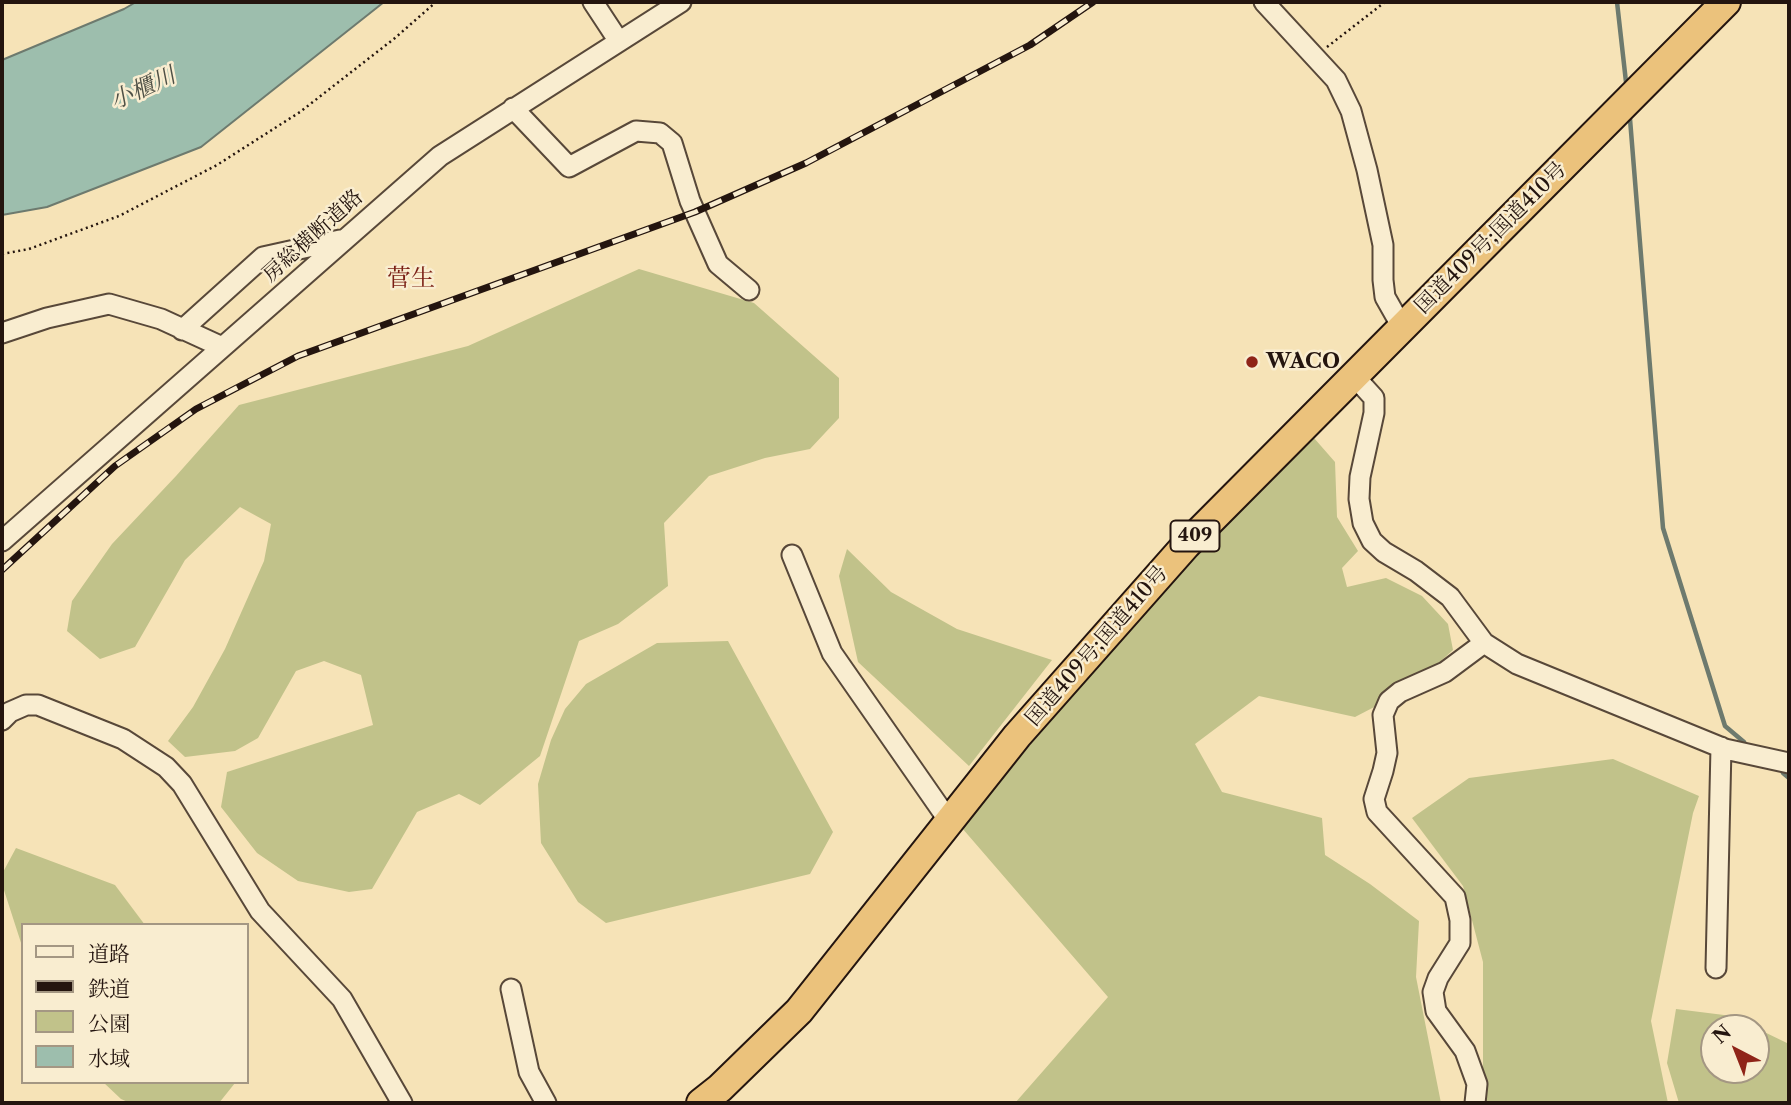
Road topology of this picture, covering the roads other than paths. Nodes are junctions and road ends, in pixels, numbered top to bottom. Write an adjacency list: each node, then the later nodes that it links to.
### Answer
1 (593, 2): 5 (street)
2 (681, 2): 5 (street, 房総横断道路)
3 (1264, 2): 9 (street)
4 (1726, 2): 9 (highway, 国道409号;国道410号 / 409)
5 (618, 40): 6 (street, 房総横断道路)
6 (513, 108): 7 (street, 房総横断道路); 8 (street)
7 (343, 239): 10 (street); 12 (street, 房総横断道路)
8 (749, 290)
9 (1402, 327): 13 (highway, 国道409号;国道410号 / 409)
10 (182, 330): 11 (street); 12 (street)
11 (2, 333)
12 (222, 347): 14 (street, 房総横断道路)
13 (1354, 376): 16 (street); 20 (highway, 国道409号;国道410号 / 409)
14 (2, 541)
15 (792, 555): 20 (street)
16 (1484, 643): 18 (street); 26 (street)
17 (2, 720): 23 (street)
18 (1721, 747): 19 (street); 21 (street)
19 (1789, 763)
20 (949, 821): 25 (highway, 国道409号;国道410号 / 409)
21 (1716, 968)
22 (511, 989): 24 (street)
23 (402, 1103)
24 (545, 1103)
25 (701, 1103)
26 (1475, 1103)

